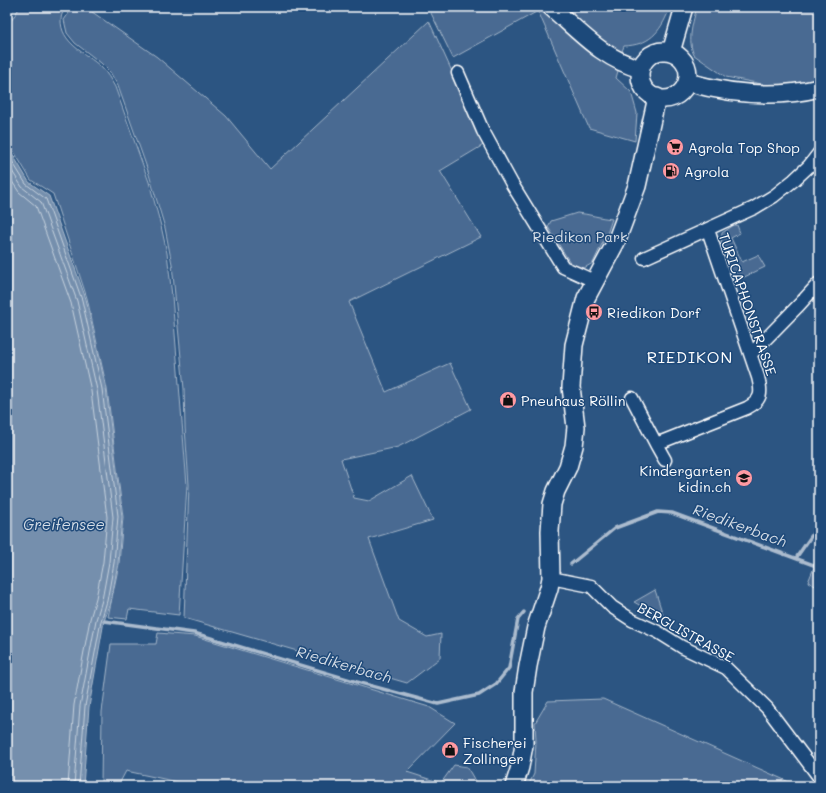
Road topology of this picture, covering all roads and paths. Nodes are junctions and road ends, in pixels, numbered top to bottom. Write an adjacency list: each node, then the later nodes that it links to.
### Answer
1 (551, 7): 4 (main road)
2 (684, 7): 3 (main road)
3 (671, 52): 4 (main road); 6 (main road)
4 (641, 69): 8 (main road)
5 (458, 73): 12 (street)
6 (687, 82): 7 (main road); 8 (main road)
7 (819, 88)
8 (657, 97): 12 (main road)
9 (819, 153): 10 (street)
10 (708, 230): 11 (street); 14 (street, TURICAPHONSTRASSE)
11 (644, 258)
12 (594, 281): 18 (main road)
13 (819, 283): 14 (street)
14 (751, 354): 16 (street, TURICAPHONSTRASSE)
15 (632, 398): 16 (street)
16 (656, 444): 17 (street)
17 (665, 460)
18 (551, 578): 19 (street, BERGLISTRASSE); 20 (main road)
19 (819, 777)
20 (514, 786)

